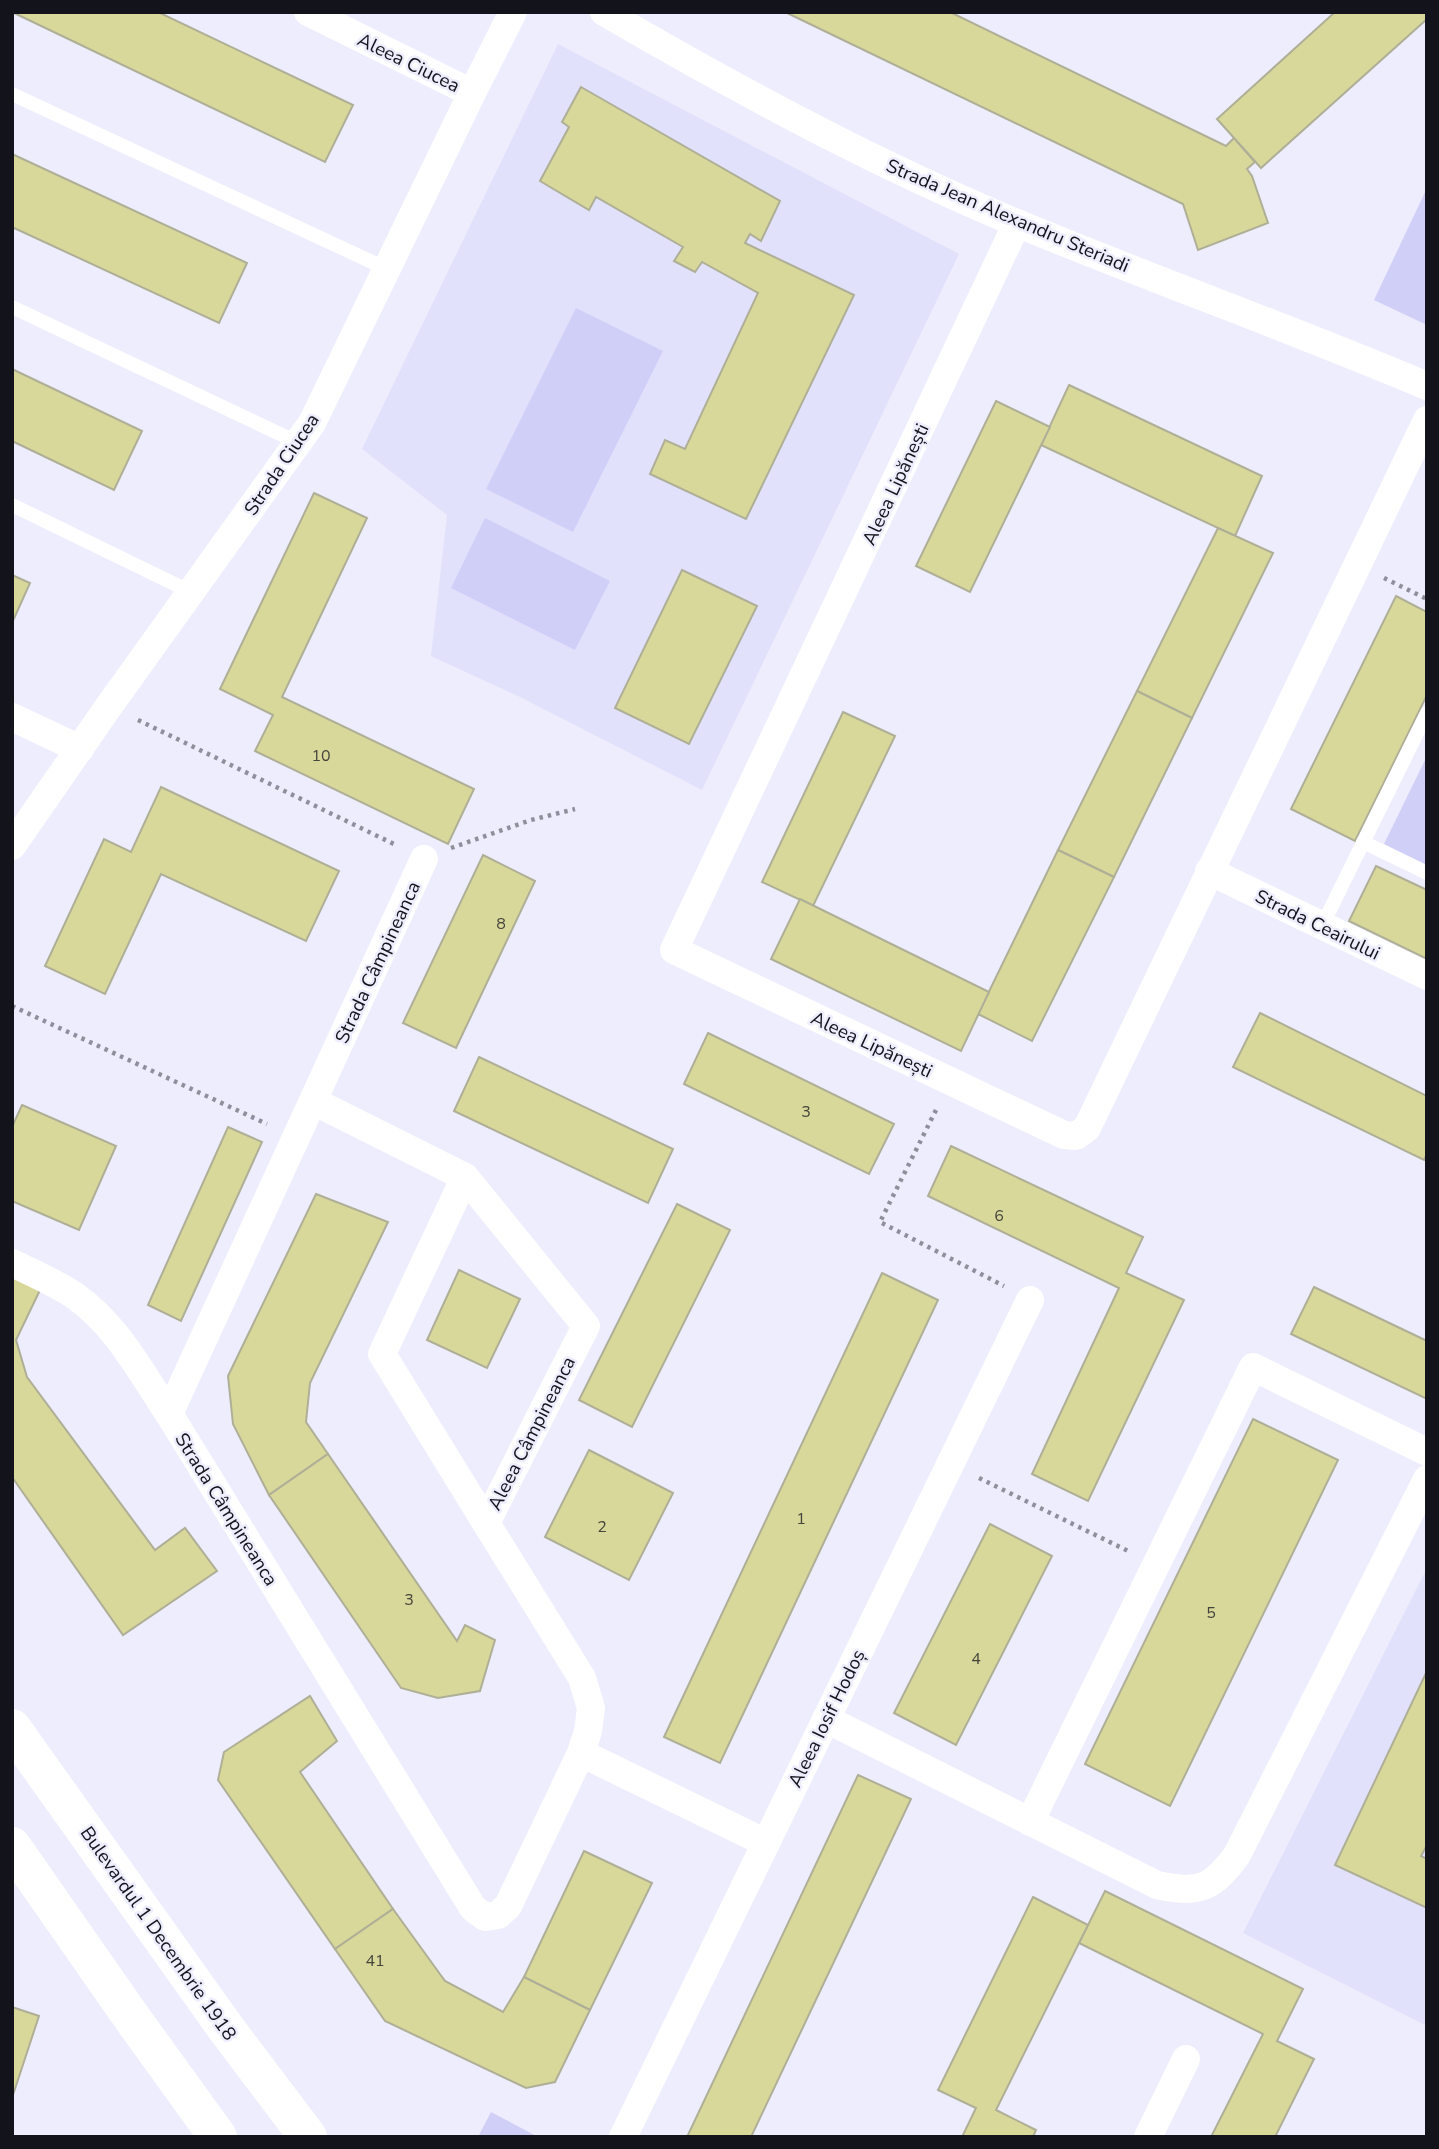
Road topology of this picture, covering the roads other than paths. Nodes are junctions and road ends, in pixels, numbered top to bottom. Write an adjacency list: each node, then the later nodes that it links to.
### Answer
1 (308, 12): 4 (street, Aleea Ciucea)
2 (513, 12): 4 (street, Strada Ciucea)
3 (604, 12): 6 (street, Strada Jean Alexandru Steriadi)
4 (472, 93): 7 (street, Strada Ciucea)
5 (12, 94): 7 (lane)
6 (1017, 223): 9 (street, Strada Jean Alexandru Steriadi); 20 (street, Aleea Lipănești)
7 (387, 269): 11 (street, Strada Ciucea)
8 (12, 307): 11 (lane)
9 (1427, 386)
10 (1427, 420): 20 (street, Aleea Lipănești)
11 (299, 443): 13 (street, Strada Ciucea)
12 (12, 505): 13 (lane)
13 (191, 592): 16 (street, Strada Ciucea)
14 (1427, 713): 17 (lane)
15 (12, 717): 16 (street)
16 (79, 748): 18 (street, Strada Ciucea)
17 (1363, 842): 21 (lane); 22 (lane)
18 (12, 846)
19 (424, 859): 24 (street, Strada Câmpineanca)
20 (1209, 871): 22 (street, Strada Ceairului)
21 (1427, 873)
22 (1322, 926): 23 (street, Strada Ceairului)
23 (1427, 976)
24 (313, 1101): 25 (street, Aleea Câmpineanca); 28 (street, Strada Câmpineanca)
25 (465, 1177): 31 (street); 31 (street, Aleea Câmpineanca)
26 (12, 1263): 28 (street)
27 (1030, 1300): 32 (street, Aleea Iosif Hodoș)
28 (169, 1414): 34 (street, Strada Câmpineanca)
29 (1427, 1452): 35 (street)
30 (1427, 1479): 35 (street)
31 (486, 1522): 34 (street, Aleea Câmpineanca)
32 (826, 1719): 35 (street); 36 (street, Aleea Iosif Hodoș)
33 (12, 1728): 40 (main road, Bulevardul 1 Decembrie 1918)
34 (581, 1753): 36 (street)
35 (1030, 1822)
36 (766, 1843): 41 (street, Aleea Iosif Hodoș)
37 (12, 1846): 39 (main road)
38 (1186, 2059): 42 (street)
39 (218, 2137)
40 (308, 2137)
41 (623, 2137)
42 (1148, 2137)

